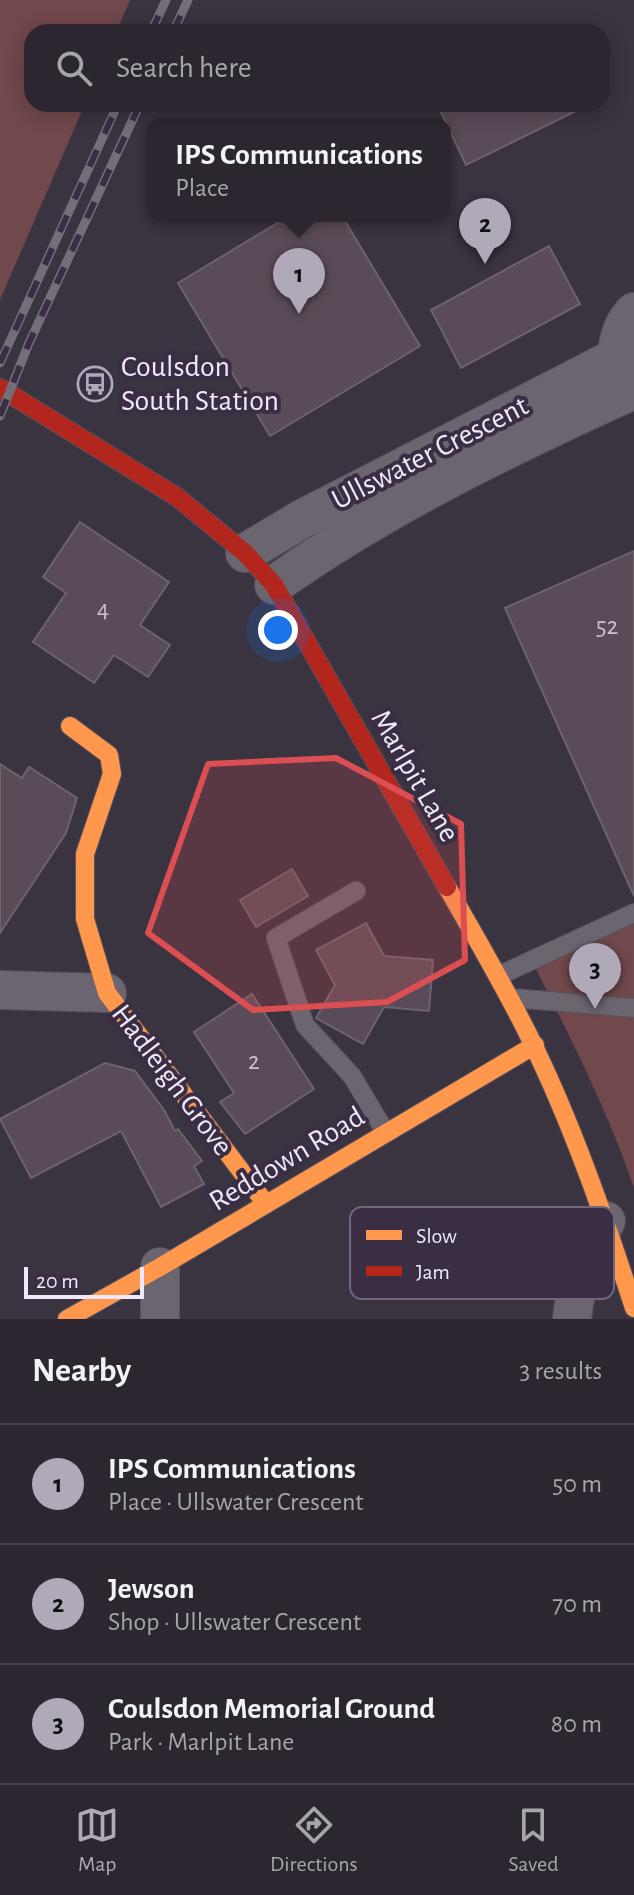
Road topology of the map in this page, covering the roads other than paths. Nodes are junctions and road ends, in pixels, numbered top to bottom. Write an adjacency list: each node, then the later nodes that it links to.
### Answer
1 (634, 312): 2 (street)
2 (626, 382): 4 (street, Ullswater Crescent); 5 (street, Ullswater Crescent)
3 (0, 388): 4 (main road, Marlpit Lane)
4 (245, 553): 5 (main road, Marlpit Lane)
5 (274, 585): 9 (main road, Marlpit Lane)
6 (70, 726): 11 (main road, Hadleigh Grove)
7 (356, 891): 15 (lane)
8 (634, 913): 9 (lane)
9 (498, 976): 12 (main road, Marlpit Lane)
10 (0, 990): 11 (street, Hadleigh Grove)
11 (107, 993): 16 (main road, Hadleigh Grove)
12 (510, 998): 13 (lane); 14 (main road, Marlpit Lane)
13 (634, 1008)
14 (535, 1045): 15 (main road, Reddown Road); 17 (main road, Marlpit Lane)
15 (386, 1133): 16 (main road, Reddown Road)
16 (266, 1204): 19 (main road, Reddown Road)
17 (600, 1207)
18 (614, 1246): 21 (main road, Marlpit Lane)
19 (160, 1267): 22 (main road, Reddown Road); 23 (street)
20 (574, 1299): 24 (street)
21 (634, 1308)
22 (67, 1319)
23 (160, 1319)
24 (572, 1319)

